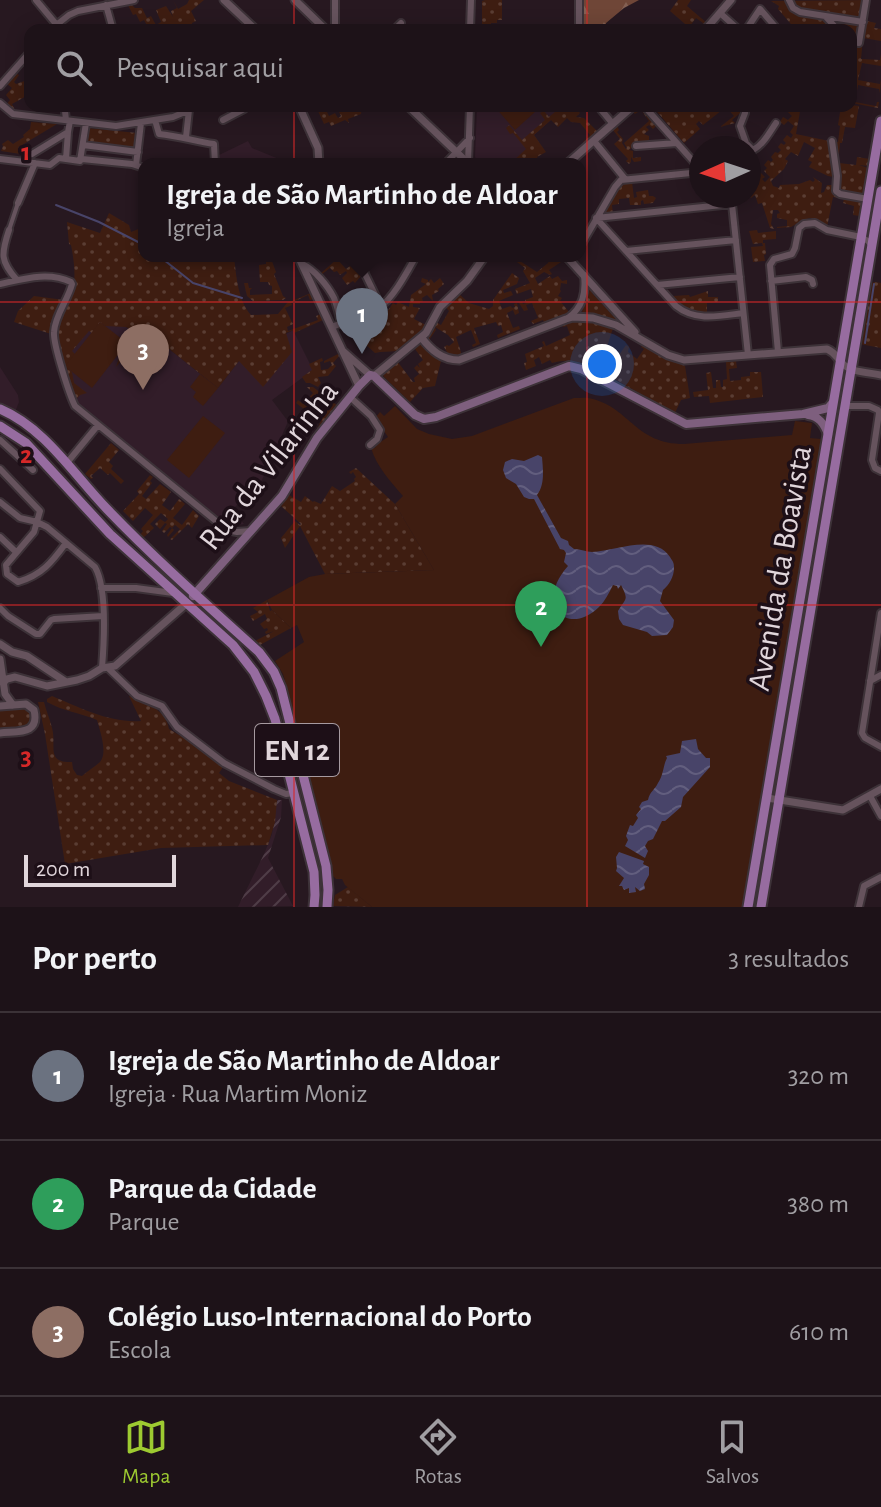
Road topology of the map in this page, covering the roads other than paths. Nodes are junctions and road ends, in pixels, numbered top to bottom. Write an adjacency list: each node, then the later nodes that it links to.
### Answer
1 (36, 0): 17 (street)
2 (134, 0): 12 (street)
3 (224, 0): 19 (street)
4 (295, 0): 13 (street)
5 (304, 0): 13 (street)
6 (335, 0): 21 (street)
7 (471, 0): 22 (street)
8 (579, 0): 23 (street)
9 (731, 0): 14 (street)
10 (789, 0): 15 (street)
11 (866, 0): 16 (street)
12 (106, 5): 17 (street); 18 (street)
13 (308, 13): 20 (street)
14 (720, 13): 24 (street); 25 (street)
15 (826, 17): 16 (street); 28 (street)
16 (863, 22): 29 (street)
17 (56, 24)
18 (111, 24)
19 (250, 24)
20 (320, 24)
21 (335, 24)
22 (470, 24)
23 (579, 24)
24 (710, 24)
25 (732, 24)
26 (750, 24): 27 (street)
27 (773, 24)
28 (832, 24)
29 (857, 43)
30 (24, 59): 31 (street)
31 (0, 86)
32 (0, 103): 45 (street)
33 (37, 112): 45 (street)
34 (65, 112): 46 (street)
35 (185, 112): 47 (street)
36 (188, 112): 55 (street)
37 (238, 112): 48 (street)
38 (302, 112): 67 (street)
39 (414, 112): 63 (street)
40 (470, 112): 56 (street)
41 (603, 112): 53 (street)
42 (626, 112): 53 (street)
43 (649, 112): 59 (street)
44 (745, 112): 52 (street)
45 (37, 116): 46 (street)
46 (68, 120): 50 (street); 54 (street)
47 (155, 120): 51 (street); 55 (street)
48 (223, 120)
49 (881, 121): 80 (main road, Avenida da Boavista)
50 (86, 123): 51 (street); 60 (street)
51 (141, 123): 62 (street)
52 (776, 123)
53 (613, 124): 57 (street)
54 (68, 132): 64 (street); 73 (street)
55 (186, 137): 66 (street)
56 (470, 138): 63 (street); 70 (street)
57 (594, 141): 71 (street); 78 (street)
58 (832, 141): 80 (street)
59 (677, 143): 61 (street); 65 (street)
60 (83, 145): 62 (street); 74 (street)
61 (636, 146)
62 (138, 152): 76 (street)
63 (457, 152): 68 (street); 69 (street)
64 (32, 154)
65 (689, 157)
66 (215, 158)
67 (319, 158)
68 (451, 158)
69 (462, 158)
70 (468, 158)
71 (574, 158)
72 (0, 159): 75 (street)
73 (66, 159): 74 (street); 75 (street)
74 (81, 160): 76 (street)
75 (38, 163): 81 (street)
76 (136, 165)
77 (689, 172): 78 (street)
78 (625, 179): 84 (street)
79 (881, 191): 89 (main road, Avenida da Boavista)
80 (868, 199): 87 (main road, Avenida da Boavista)
81 (18, 203): 85 (street)
82 (693, 208): 84 (street)
83 (732, 208): 88 (street)
84 (596, 218): 86 (street); 90 (street)
85 (9, 230): 99 (street)
86 (586, 236)
87 (861, 237): 89 (street); 100 (street); 116 (main road, Avenida da Boavista)
88 (736, 240): 90 (street); 98 (street)
89 (872, 246): 117 (main road, Avenida da Boavista)
90 (626, 251): 103 (street)
91 (301, 262): 110 (street)
92 (303, 262): 109 (street)
93 (361, 262): 104 (street)
94 (412, 262): 105 (street)
95 (481, 262): 111 (street, Rua da Vilarinha)
96 (574, 262): 97 (street)
97 (584, 275): 108 (street); 112 (street)
98 (740, 277): 103 (street); 107 (street)
99 (17, 280): 101 (street); 126 (street)
100 (771, 281): 102 (street); 114 (street)
101 (0, 284)
102 (813, 284)
103 (657, 285): 107 (street)
104 (373, 290): 105 (street); 106 (street)
105 (391, 294): 106 (street)
106 (381, 307): 109 (street)
107 (743, 313): 115 (street)
108 (566, 319): 111 (street); 112 (street)
109 (341, 323): 110 (street)
110 (332, 327): 113 (street)
111 (421, 337): 119 (street, Rua da Vilarinha)
112 (639, 337): 115 (street)
113 (343, 351): 119 (street); 120 (street)
114 (778, 352): 115 (street); 116 (street)
115 (748, 355)
116 (841, 362): 117 (street); 122 (main road, Avenida da Boavista)
117 (851, 369): 118 (street); 123 (main road, Avenida da Boavista)
118 (881, 375)
119 (372, 376): 120 (main road, Rua da Vilarinha); 125 (main road)
120 (359, 386): 121 (main road, Rua da Vilarinha)
121 (350, 397): 130 (street); 137 (main road, Rua da Vilarinha)
122 (833, 402): 125 (main road); 128 (main road, Avenida da Boavista)
123 (844, 406): 134 (street); 164 (main road, Avenida da Boavista)
124 (0, 409): 131 (main road, EN 12)
125 (803, 414): 128 (main road)
126 (98, 425): 131 (street); 137 (street)
127 (0, 426): 143 (main road, EN 12)
128 (828, 434): 163 (main road, Avenida da Boavista)
129 (0, 440): 133 (street)
130 (370, 445)
131 (66, 464): 142 (main road, EN 12)
132 (0, 469): 136 (street)
133 (33, 470)
134 (881, 471)
135 (0, 502): 136 (street)
136 (37, 522): 139 (street); 140 (street)
137 (252, 531): 142 (main road, Rua da Vilarinha)
138 (0, 537): 140 (street)
139 (66, 543): 140 (street); 141 (street)
140 (16, 552)
141 (101, 588): 143 (street); 146 (street)
142 (196, 593): 144 (main road, Rua da Vilarinha); 168 (main road, EN 12)
143 (176, 594): 144 (main road, EN 12)
144 (187, 603): 150 (street); 161 (main road, EN 12)
145 (0, 608): 146 (street)
146 (103, 616): 150 (street)
147 (881, 618): 151 (street)
148 (0, 644): 154 (street)
149 (0, 661): 155 (street)
150 (105, 668): 154 (street); 161 (street)
151 (872, 669): 152 (street); 153 (street)
152 (880, 675): 153 (street)
153 (870, 681): 159 (street)
154 (66, 682): 155 (street)
155 (3, 683): 156 (street)
156 (13, 705): 157 (street); 158 (street)
157 (0, 706)
158 (0, 733)
159 (881, 747)
160 (880, 790): 162 (street)
161 (294, 793): 167 (main road, EN 12)
162 (870, 796): 164 (street); 165 (street)
163 (767, 798): 164 (street); 169 (main road, Avenida da Boavista)
164 (779, 800): 170 (main road, Avenida da Boavista)
165 (881, 816)
166 (881, 877): 171 (street)
167 (314, 907)
168 (327, 907)
169 (748, 907)
170 (761, 907)
171 (859, 907)

